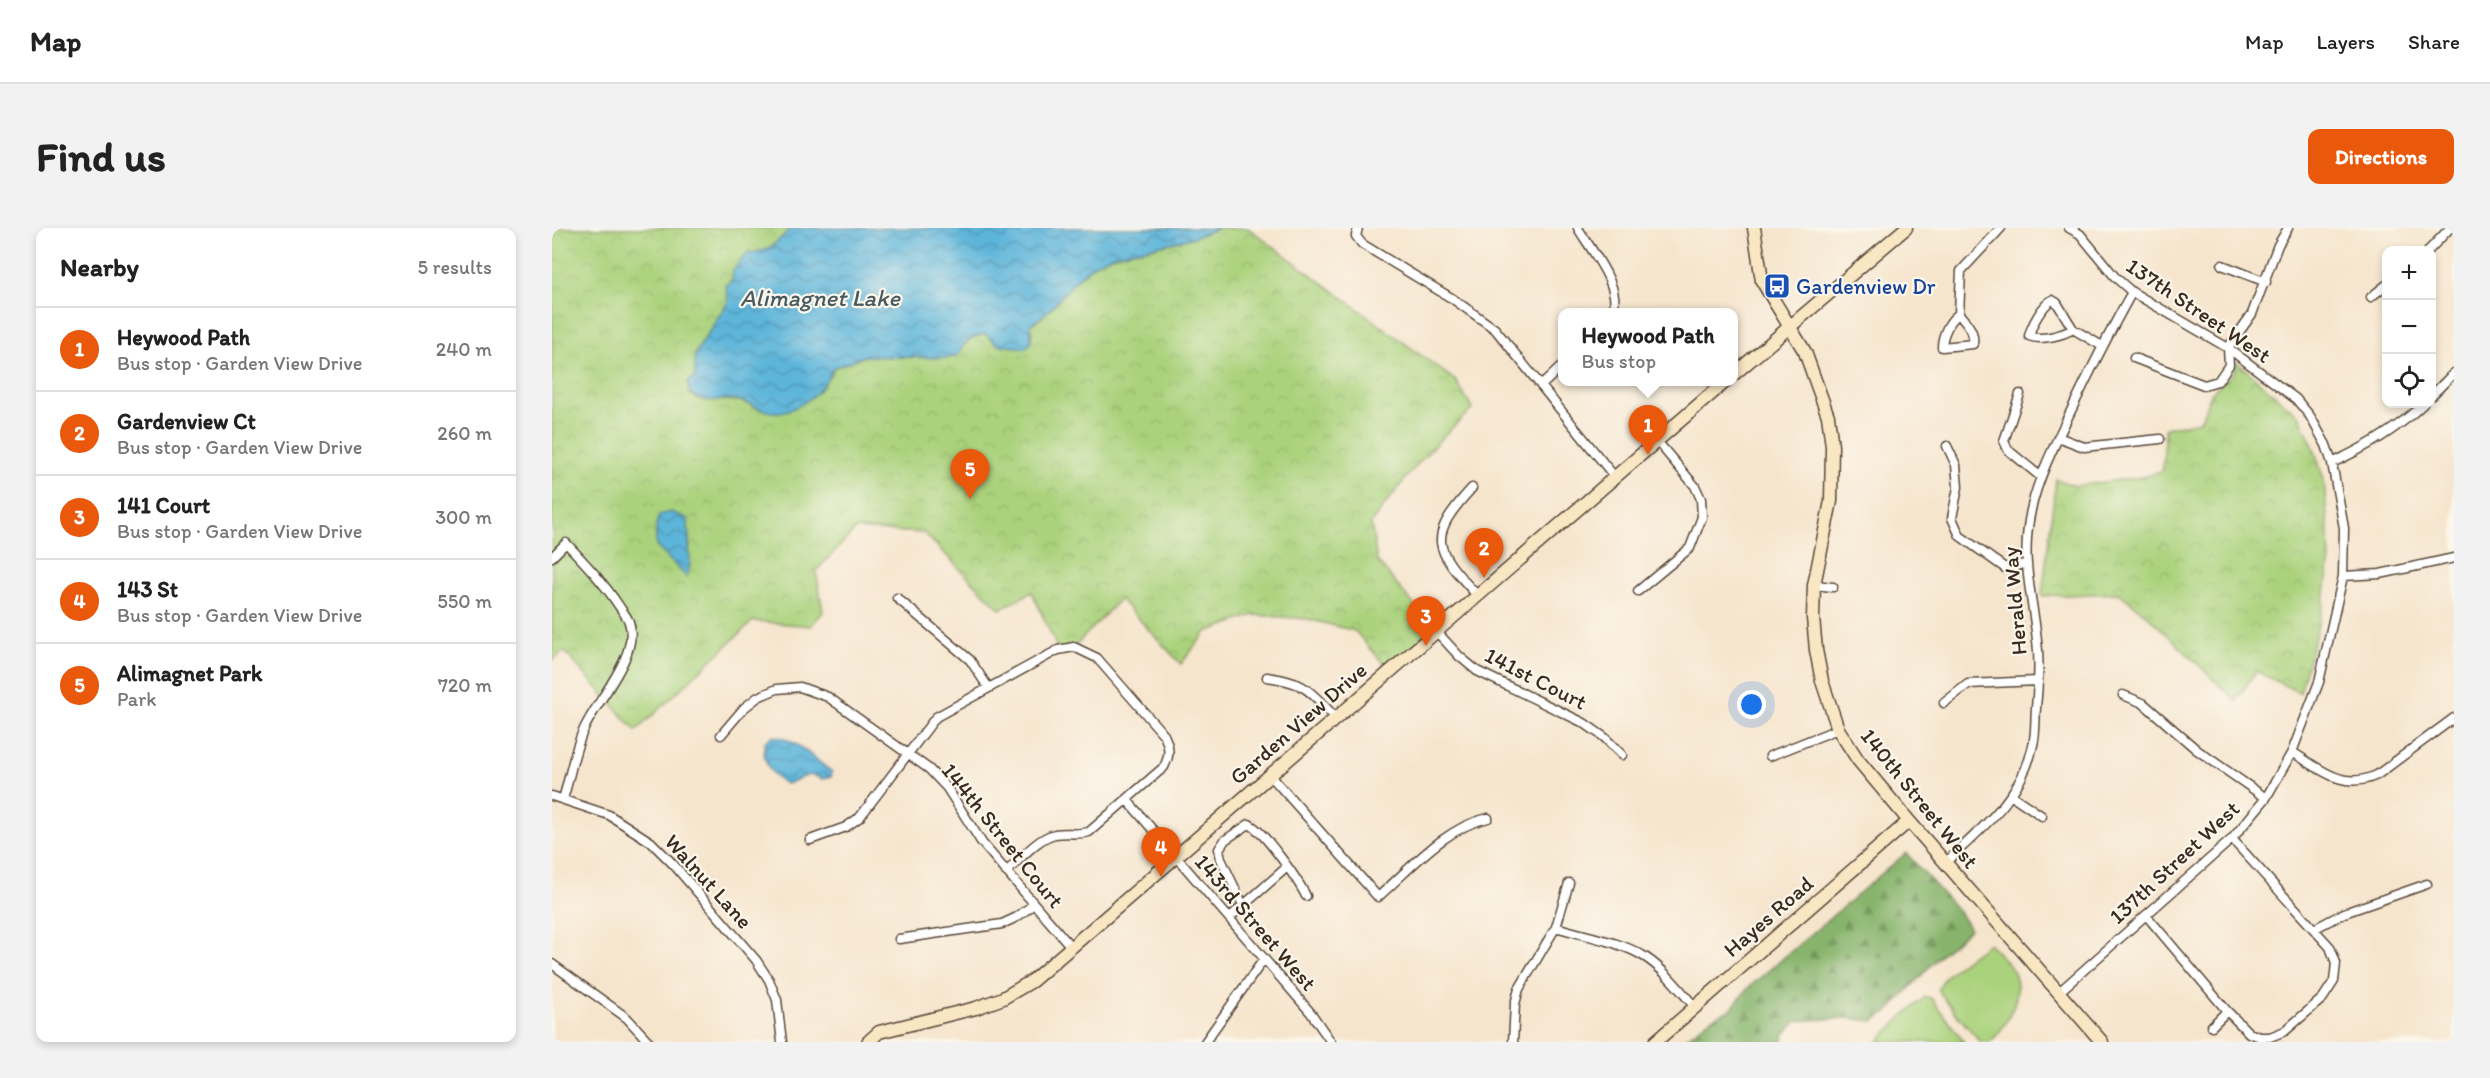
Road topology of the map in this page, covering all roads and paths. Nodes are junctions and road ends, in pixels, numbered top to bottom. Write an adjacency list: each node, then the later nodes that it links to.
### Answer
1 (1578, 228): 15 (street)
2 (1754, 228): 17 (street, 140th Street West)
3 (1906, 228): 17 (street)
4 (2001, 228): 16 (street)
5 (2069, 228): 13 (street, 137th Street West)
6 (2288, 228): 11 (street)
7 (2450, 228): 9 (street)
8 (1357, 232): 25 (street)
9 (2433, 246)
10 (2222, 265): 11 (street)
11 (2266, 282): 20 (street)
12 (2382, 288): 14 (street)
13 (2132, 292): 19 (street, Herald Way); 20 (street, 137th Street West)
14 (2371, 297)
15 (1613, 308)
16 (1959, 314): 16 (street)
17 (1789, 327): 23 (street); 42 (street, 140th Street West)
18 (2073, 329): 18 (street); 19 (street)
19 (2102, 346): 30 (street, Herald Way)
20 (2228, 348): 21 (street); 34 (street, 137th Street West)
21 (2134, 358)
22 (1558, 371): 25 (street)
23 (1738, 372)
24 (2454, 374): 27 (street)
25 (1541, 386): 35 (street)
26 (1719, 386): 32 (street, Garden View Drive)
27 (2436, 391)
28 (2020, 394): 36 (street)
29 (2418, 408): 34 (street)
30 (2058, 437): 31 (street); 36 (street, Herald Way)
31 (2160, 439)
32 (1656, 440): 35 (street, Garden View Drive); 44 (street)
33 (1947, 446): 40 (street)
34 (2332, 463): 41 (street, 137th Street West)
35 (1614, 476): 45 (street, Garden View Drive)
36 (2041, 477): 40 (street, Herald Way)
37 (1472, 488): 45 (street)
38 (552, 557): 65 (street)
39 (2454, 558): 41 (street)
40 (2025, 564): 49 (street, Herald Way)
41 (2343, 576): 57 (street, 137th Street West)
42 (1814, 585): 43 (street); 55 (street, 140th Street West)
43 (1833, 586)
44 (1638, 591)
45 (1477, 595): 47 (street, Garden View Drive)
46 (897, 598): 50 (street)
47 (1436, 631): 53 (street, Garden View Drive); 59 (street, 141st Court)
48 (1267, 676): 53 (street)
49 (2038, 681): 52 (street); 62 (street, Herald Way)
50 (988, 687): 58 (street); 66 (street)
51 (2123, 695): 64 (street)
52 (1944, 703)
53 (1336, 718): 61 (street, Garden View Drive)
54 (2454, 718): 57 (street)
55 (1838, 729): 60 (street); 69 (street, 140th Street West)
56 (721, 735): 58 (street, 144th Street Court)
57 (2292, 752): 64 (street, 137th Street West)
58 (907, 753): 71 (street); 75 (street, 144th Street Court)
59 (1622, 755)
60 (1770, 756)
61 (1270, 775): 68 (street); 72 (street, Garden View Drive)
62 (2011, 795): 67 (street); 73 (street, Herald Way)
63 (552, 796): 65 (street, Walnut Lane)
64 (2266, 798): 70 (street, 137th Street West)
65 (563, 799): 94 (street, Walnut Lane)
66 (1127, 800): 72 (street, 143rd Street West); 75 (street)
67 (2042, 816)
68 (1488, 818)
69 (1909, 821): 73 (street, 140th Street West); 90 (street, Hayes Road)
70 (2232, 839): 81 (street, 137th Street West); 84 (street)
71 (810, 840)
72 (1176, 857): 82 (street, 143rd Street West); 86 (street, Garden View Drive)
73 (1945, 863): 89 (street, 140th Street West)
74 (1286, 868): 78 (street); 80 (street); 80 (street)
75 (1006, 872): 79 (street, 144th Street Court)
76 (1569, 883): 83 (street)
77 (2427, 884): 84 (street)
78 (1306, 896)
79 (1034, 904): 85 (street); 86 (street, 144th Street Court)
80 (1243, 905): 82 (street)
81 (2146, 915): 89 (street, 137th Street West); 91 (street)
82 (1229, 918): 87 (street, 143rd Street West)
83 (1556, 927): 90 (street); 98 (street)
84 (2314, 929): 91 (street)
85 (899, 939)
86 (1072, 948): 95 (street, Garden View Drive)
87 (1264, 959): 96 (street); 97 (street, 143rd Street West)
88 (552, 964): 93 (street)
89 (2058, 992): 100 (street, 140th Street West)
90 (1695, 1008): 99 (street, Hayes Road)
91 (2227, 1011): 92 (street)
92 (2212, 1026)
93 (649, 1042)
94 (782, 1042)
95 (868, 1042)
96 (1205, 1042)
97 (1331, 1042)
98 (1513, 1042)
99 (1655, 1042)
100 (2102, 1042)

